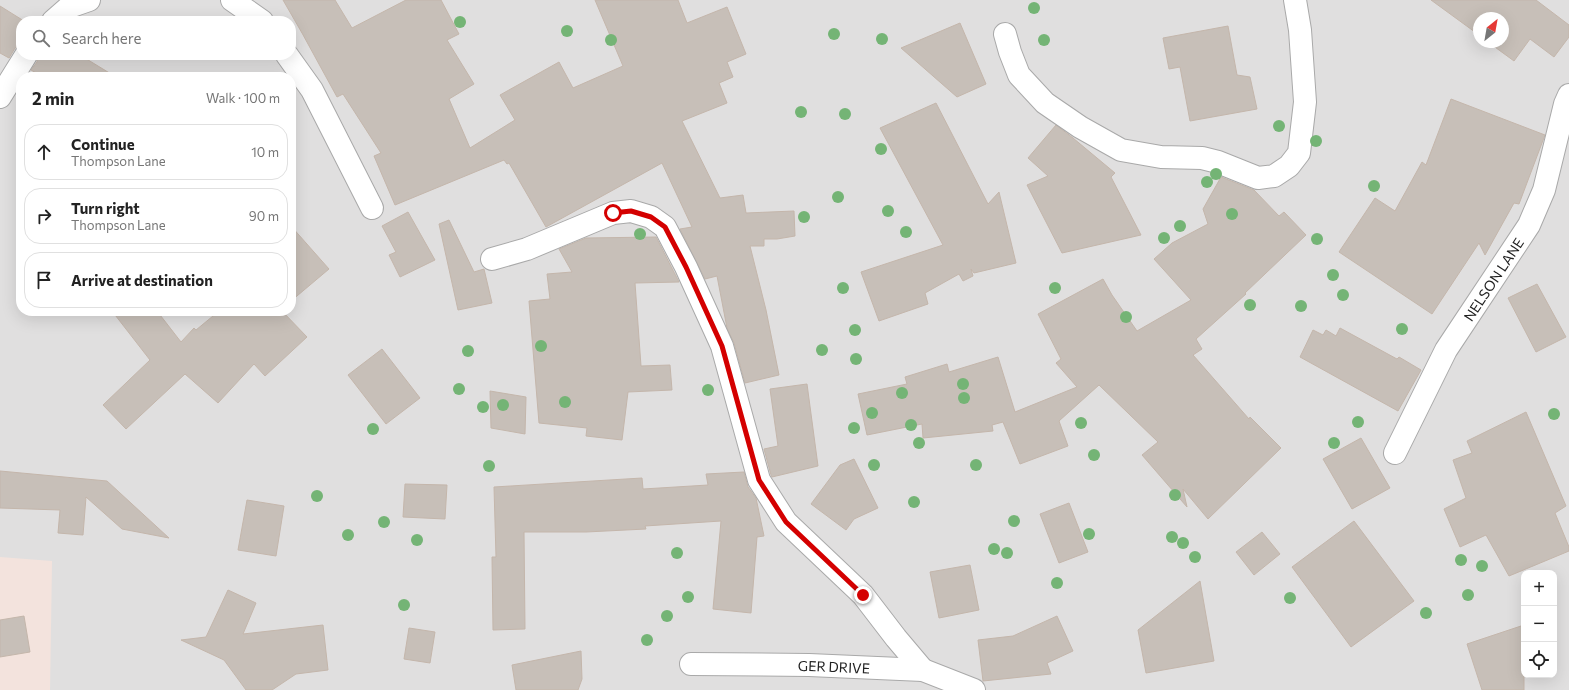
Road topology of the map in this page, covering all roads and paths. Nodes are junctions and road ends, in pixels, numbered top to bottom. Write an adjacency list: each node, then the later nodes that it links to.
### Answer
1 (89, 0): 4 (street)
2 (232, 0): 5 (street)
3 (1295, 0): 6 (street)
4 (59, 16)
5 (255, 16)
6 (1005, 34)
7 (23, 60): 10 (street)
8 (291, 60): 11 (street)
9 (1569, 95): 13 (street, NELSON LANE)
10 (0, 97)
11 (372, 208)
12 (492, 260): 15 (street)
13 (1394, 453)
14 (690, 664): 15 (street, GER DRIVE)
15 (923, 670): 16 (street, GER DRIVE)
16 (974, 690)

